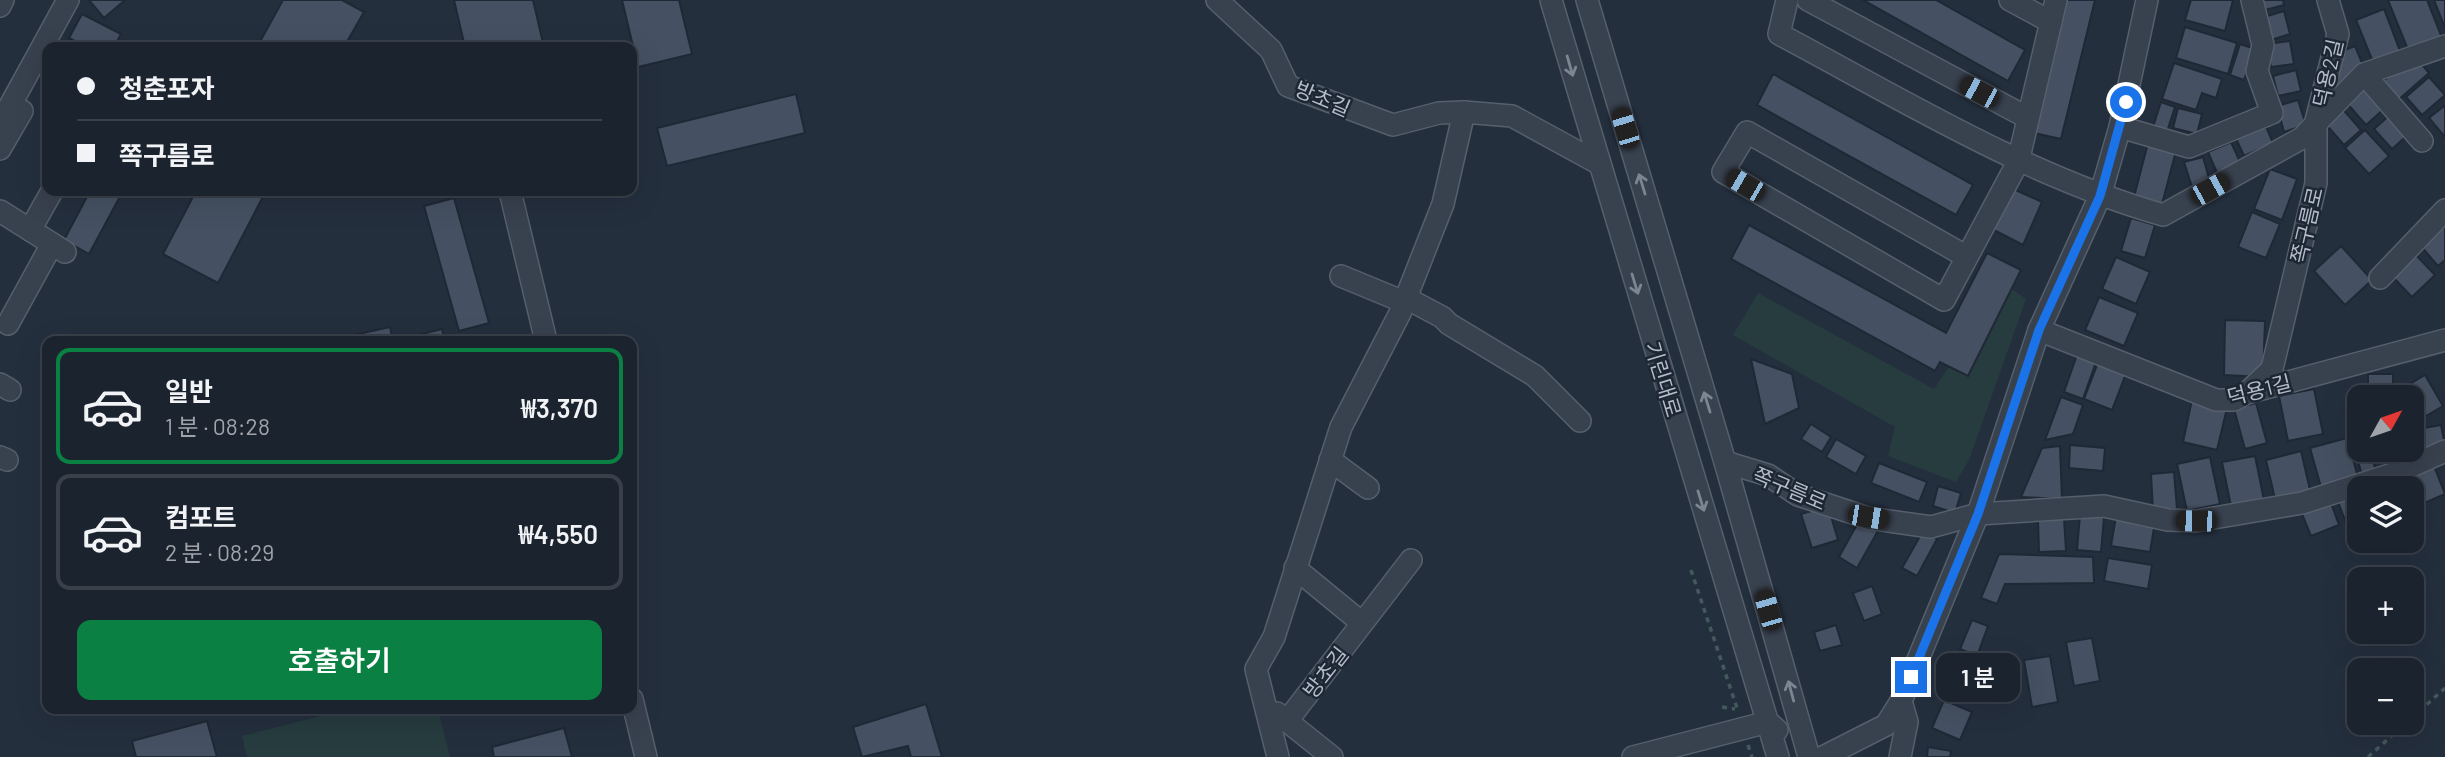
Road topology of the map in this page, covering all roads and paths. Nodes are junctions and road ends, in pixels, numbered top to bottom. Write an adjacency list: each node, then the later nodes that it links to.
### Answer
1 (3, 0): 13 (street)
2 (68, 0): 15 (street)
3 (1217, 0): 20 (street, 방초길)
4 (1551, 0): 28 (street, 기린대로, one-way to 28)
5 (1587, 0): 47 (street, 기린대로, one-way to 5)
6 (1787, 0): 27 (street)
7 (1808, 0): 21 (street)
8 (2010, 0): 14 (street)
9 (2056, 0): 14 (street)
10 (2147, 0): 24 (street)
11 (2252, 0): 24 (street)
12 (2328, 0): 22 (street, 덕용2길)
13 (0, 6)
14 (2051, 22): 21 (street)
15 (50, 42)
16 (2445, 46): 19 (street, 덕용2길)
17 (42, 60): 23 (street)
18 (42, 61): 26 (street)
19 (2364, 74): 22 (street, 덕용2길); 25 (street)
20 (1464, 112): 28 (street, 방초길); 38 (street)
21 (2028, 118): 27 (street)
22 (2316, 121): 31 (street); 43 (street, 쪽구름로)
23 (0, 124)
24 (2120, 127): 31 (street)
25 (2422, 141)
26 (0, 149)
27 (2018, 162): 31 (street); 35 (street)
28 (1598, 163): 61 (street, 기린대로, one-way to 61)
29 (49, 196): 34 (street)
30 (511, 196): 41 (street)
31 (2100, 196): 40 (street)
32 (0, 211): 34 (street)
33 (2445, 211): 37 (street)
34 (30, 230): 39 (street)
35 (1967, 257): 35 (street)
36 (1341, 275): 38 (street)
37 (2379, 278)
38 (1405, 300): 44 (street); 46 (street)
39 (8, 324)
40 (2039, 330): 43 (street, 덕용1길); 49 (street)
41 (545, 336)
42 (2445, 340): 43 (street, 덕용1길)
43 (2247, 393)
44 (1580, 421)
45 (2445, 452): 49 (street, 쪽구름로)
46 (1330, 460): 48 (street); 51 (street)
47 (1725, 462): 49 (street, 쪽구름로); 68 (street, 기린대로, one-way to 47)
48 (1368, 488)
49 (1978, 514): 56 (street)
50 (1411, 560): 53 (street, 방초길)
51 (1295, 568): 53 (street); 57 (street)
52 (1691, 570): 54 (path)
53 (1362, 623): 60 (street, 방초길)
54 (1730, 686)
55 (2445, 688): 58 (path)
56 (1901, 701): 69 (street); 70 (street)
57 (1265, 702): 60 (street); 64 (street)
58 (2424, 707)
59 (636, 714): 63 (street)
60 (1287, 721): 65 (street)
61 (1768, 722): 66 (street); 67 (street, 기린대로); 68 (street)
62 (2393, 735): 71 (path)
63 (646, 757)
64 (1278, 757)
65 (1332, 757)
66 (1633, 757)
67 (1778, 757)
68 (1807, 757)
69 (1823, 757)
70 (1900, 757)
71 (2368, 757)

